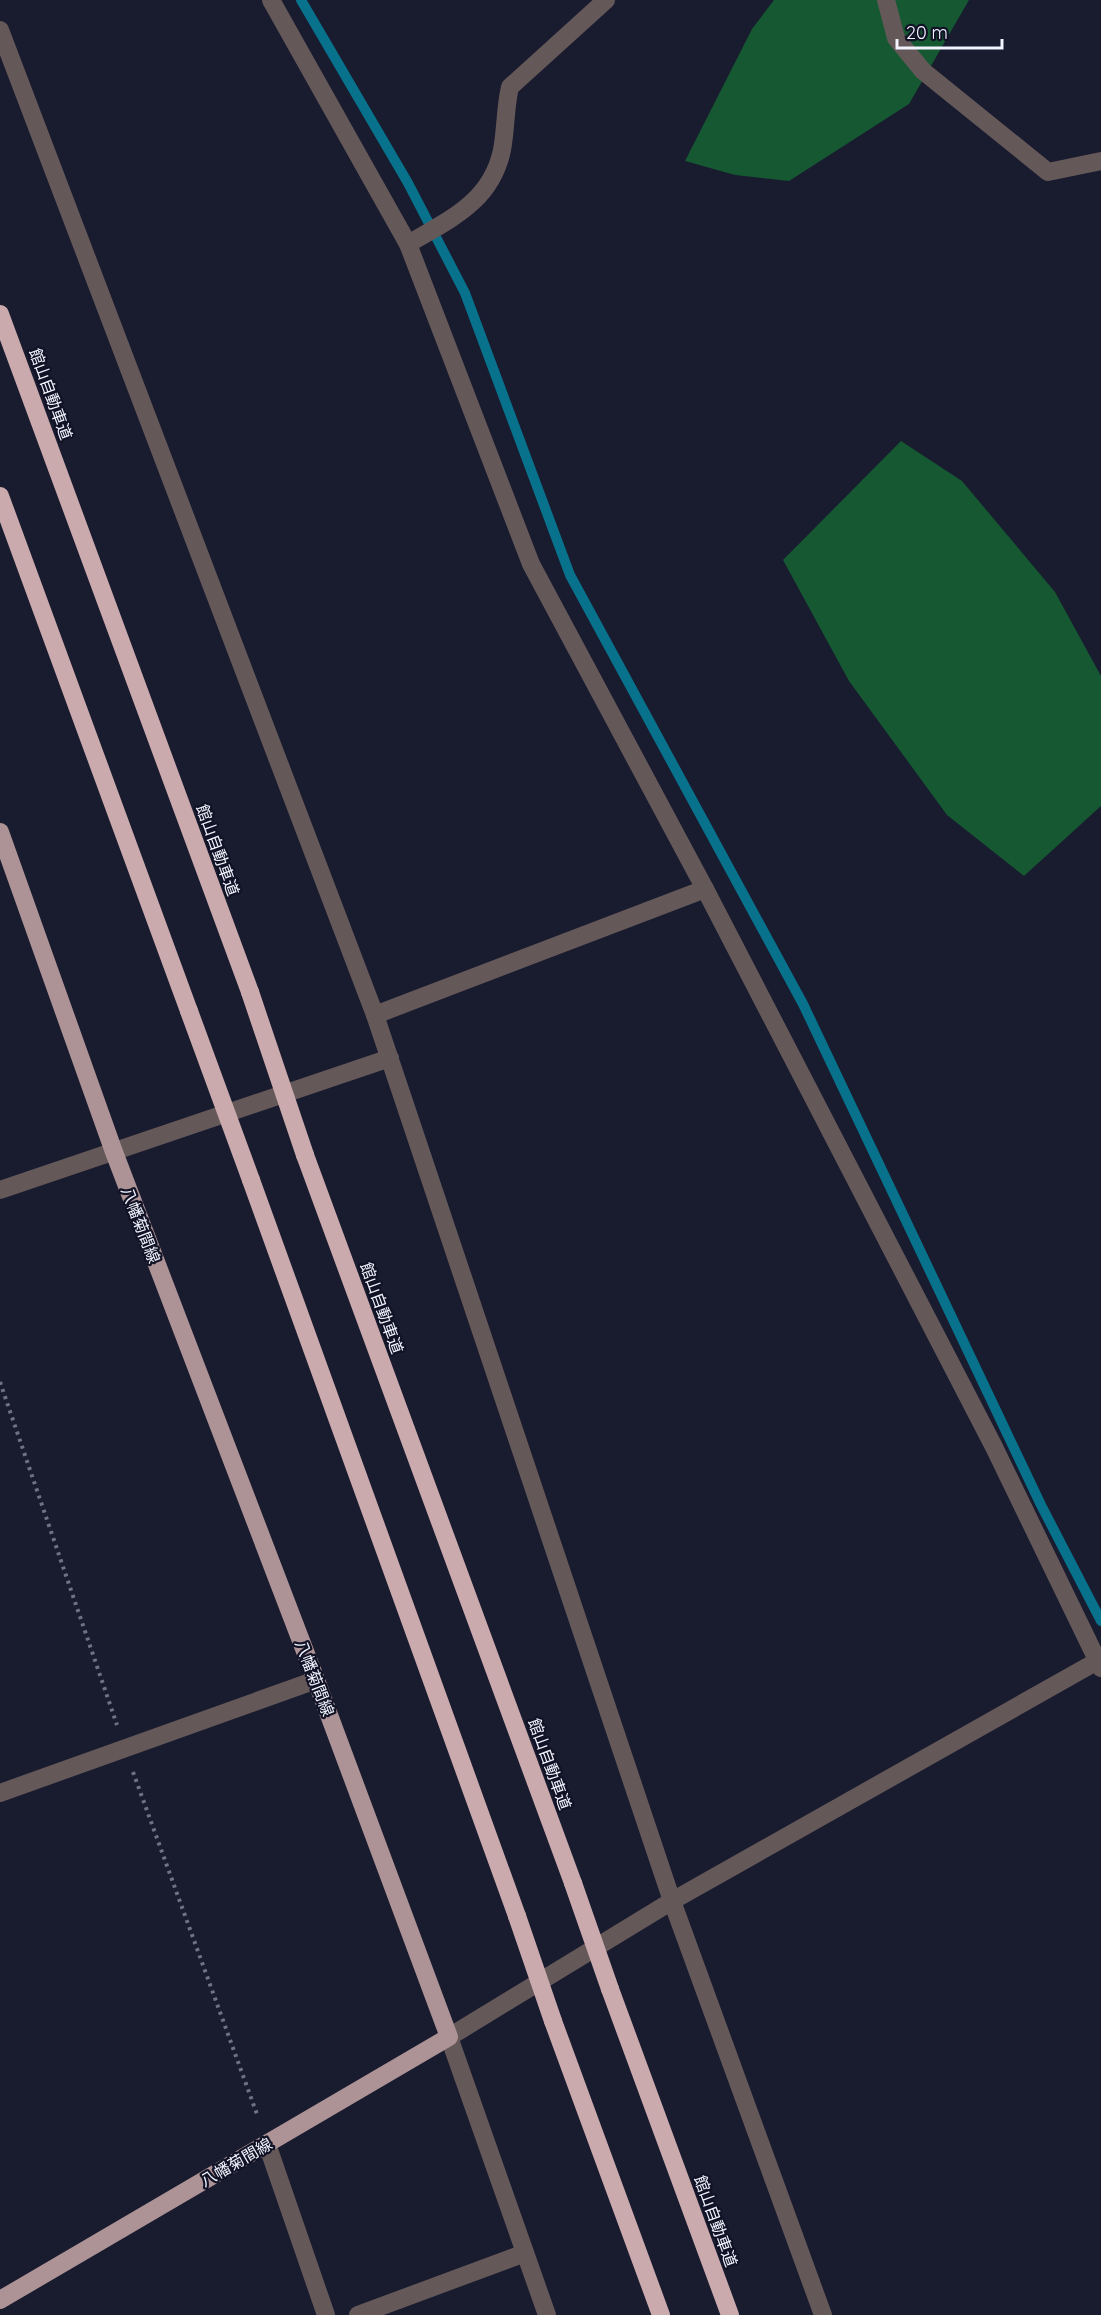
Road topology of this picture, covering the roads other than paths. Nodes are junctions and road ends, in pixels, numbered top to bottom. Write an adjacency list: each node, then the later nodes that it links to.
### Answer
1 (270, 0): 6 (street)
2 (606, 0): 6 (street)
3 (886, 0): 5 (street)
4 (0, 30): 11 (street)
5 (1101, 161)
6 (408, 244): 10 (street)
7 (0, 314): 27 (highway, 館山自動車道, bridge)
8 (0, 496): 26 (highway, bridge)
9 (0, 832): 13 (main road, 八幡菊間線)
10 (705, 889): 11 (street); 15 (street)
11 (375, 1015): 12 (street)
12 (390, 1058): 13 (street); 18 (street)
13 (114, 1152): 14 (street); 16 (main road, 八幡菊間線)
14 (0, 1190)
15 (1100, 1663): 18 (street)
16 (316, 1680): 17 (street); 19 (main road, 八幡菊間線)
17 (0, 1793)
18 (672, 1901): 19 (street); 28 (street)
19 (449, 2037): 20 (main road, 八幡菊間線); 21 (street)
20 (267, 2144): 22 (main road, 八幡菊間線); 23 (street)
21 (525, 2253): 24 (street); 25 (street)
22 (0, 2300)
23 (326, 2315)
24 (358, 2315)
25 (547, 2315)
26 (661, 2315)
27 (730, 2315)
28 (823, 2315)

